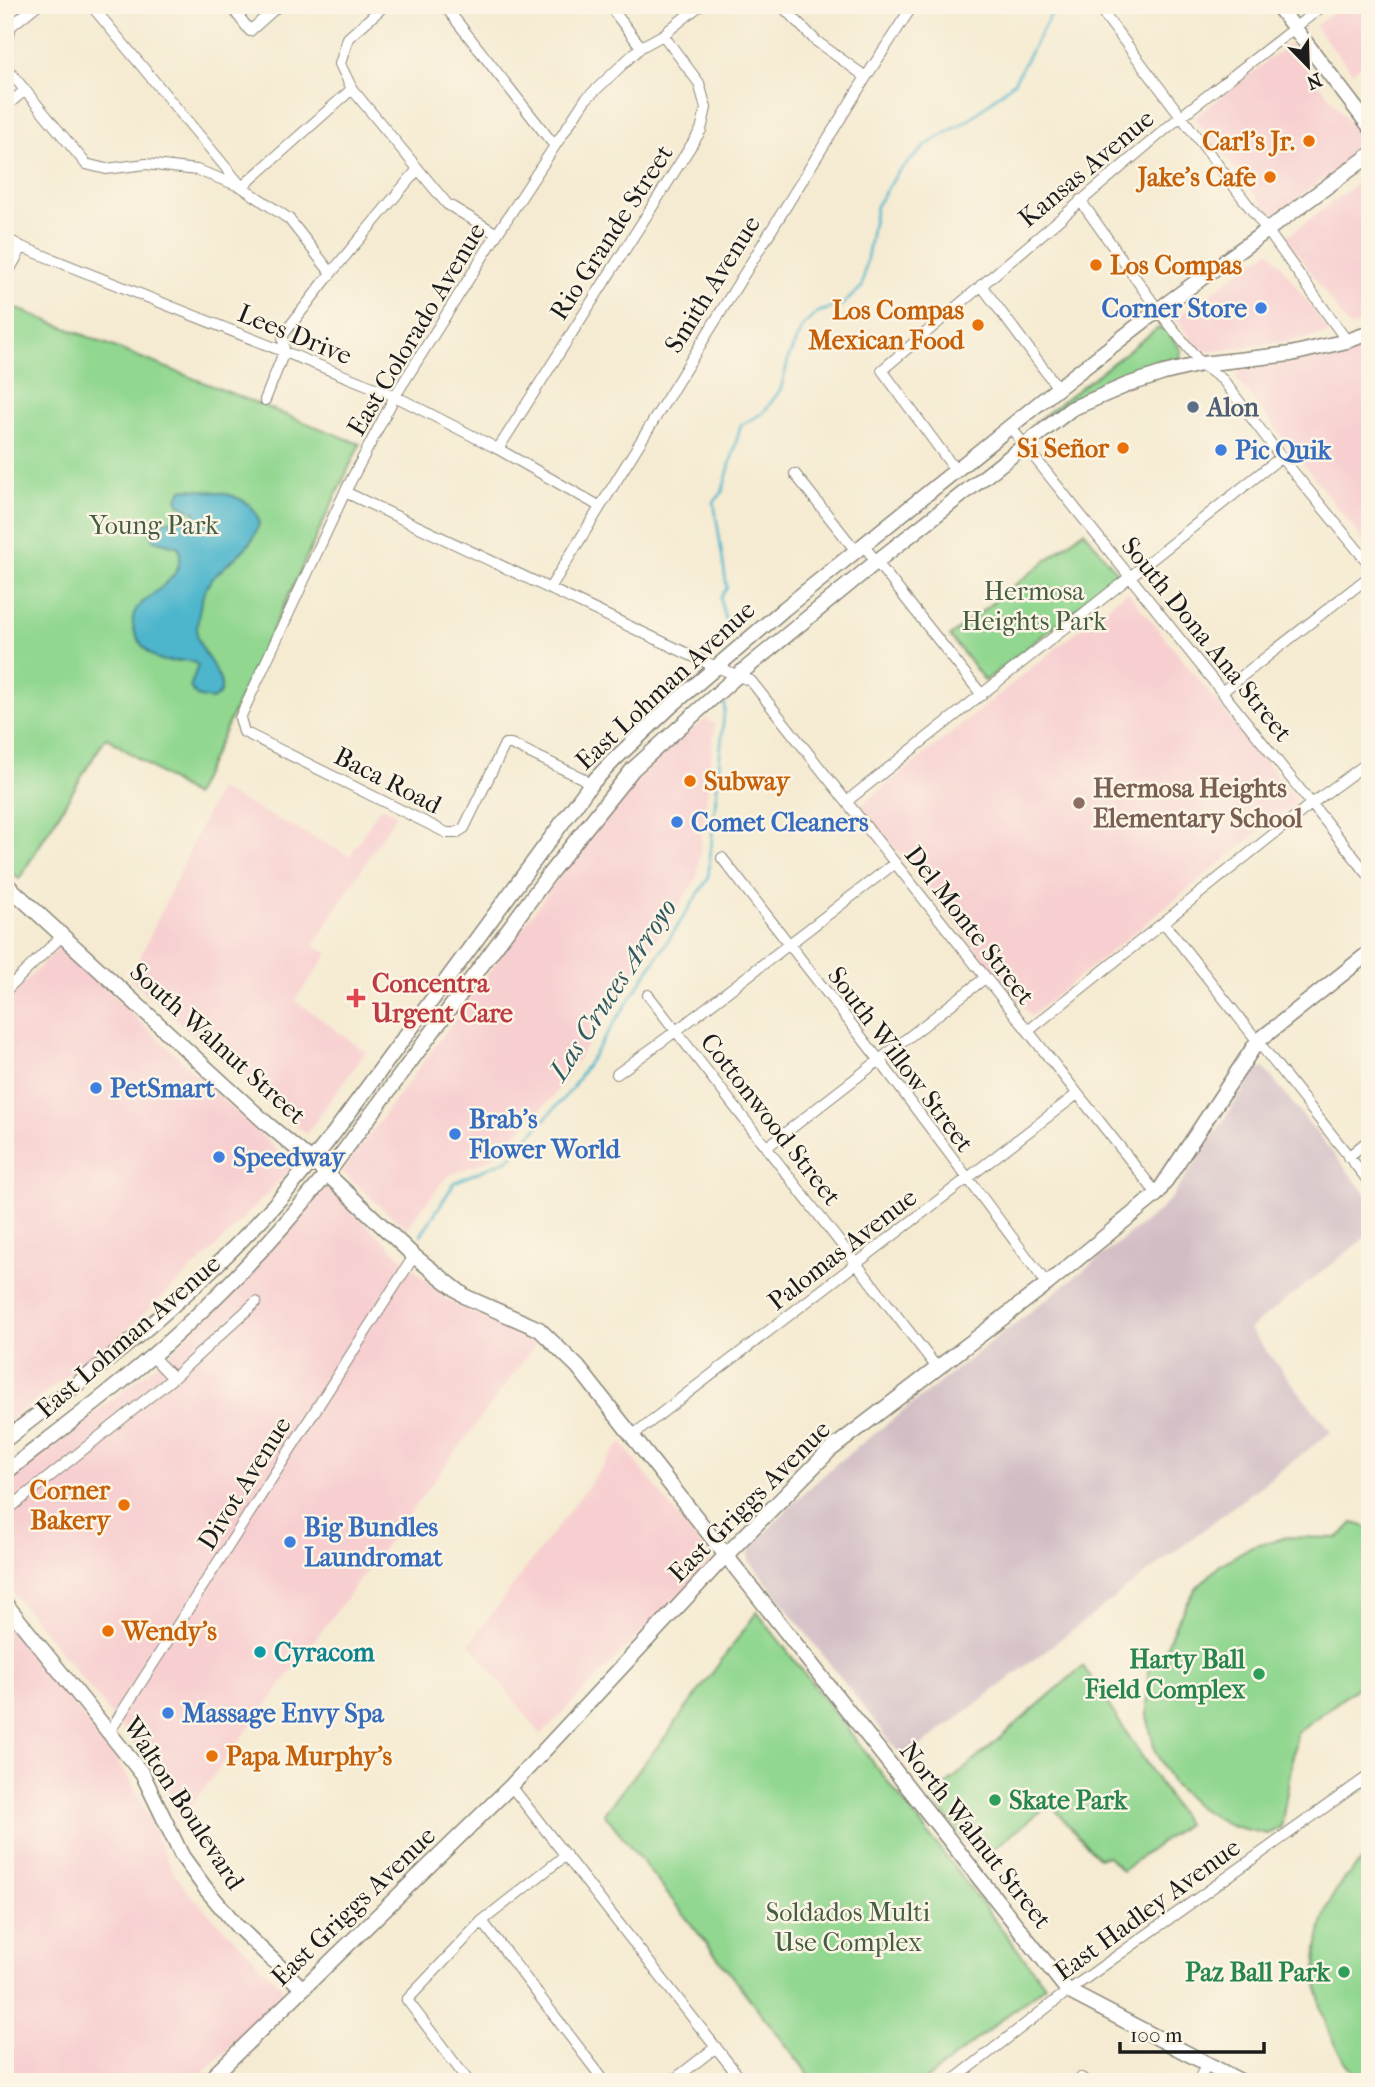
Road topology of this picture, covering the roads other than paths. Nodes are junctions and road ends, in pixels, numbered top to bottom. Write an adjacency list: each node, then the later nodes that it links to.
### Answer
1 (37, 5): 17 (street)
2 (91, 5): 28 (street)
3 (230, 5): 4 (street)
4 (279, 5)
5 (385, 5): 20 (street)
6 (444, 5): 25 (street)
7 (609, 5): 16 (street)
8 (700, 5): 15 (street, East Colorado Avenue)
9 (781, 5): 19 (street)
10 (914, 5): 19 (street, Smith Avenue)
11 (1097, 5): 23 (street)
12 (1277, 5): 14 (street)
13 (1324, 5): 14 (street, Kansas Avenue)
14 (1294, 28): 23 (street, Kansas Avenue); 24 (street)
15 (663, 34): 16 (street, East Colorado Avenue); 47 (street, Rio Grande Street)
16 (641, 47): 25 (street, East Colorado Avenue)
17 (5, 48)
18 (5, 66): 21 (street)
19 (866, 77): 52 (street, Smith Avenue)
20 (352, 89): 27 (street); 28 (street)
21 (24, 91): 22 (street); 28 (street)
22 (5, 107)
23 (1180, 117): 29 (street, Kansas Avenue); 30 (street)
24 (1370, 127)
25 (554, 145): 31 (street, East Colorado Avenue)
26 (1370, 155): 30 (street, East Lohman Avenue)
27 (418, 169): 31 (street); 34 (street)
28 (242, 187): 34 (street)
29 (1080, 200): 36 (street, Kansas Avenue); 37 (street)
30 (1267, 230): 37 (street, East Lohman Avenue); 39 (street)
31 (497, 234): 43 (street, East Colorado Avenue)
32 (5, 238): 33 (street, Lees Drive)
33 (22, 247): 35 (street); 40 (street, Lees Drive)
34 (331, 273): 40 (street)
35 (5, 278)
36 (981, 285): 42 (street); 49 (street, Kansas Avenue)
37 (1158, 310): 41 (street); 42 (street, East Lohman Avenue)
38 (1370, 333): 39 (street, East Lohman Avenue)
39 (1347, 341): 41 (street, East Lohman Avenue)
40 (284, 352): 43 (street, Lees Drive); 44 (street)
41 (1201, 364): 46 (street, East Lohman Avenue); 48 (street)
42 (1058, 388): 45 (street, East Lohman Avenue)
43 (396, 396): 47 (street, Lees Drive); 51 (street, East Colorado Avenue)
44 (265, 400)
45 (1011, 428): 46 (street, South Dona Ana Street); 49 (street, East Lohman Avenue)
46 (1025, 443): 54 (street, East Lohman Avenue); 57 (street, South Dona Ana Street)
47 (498, 449): 52 (street, Lees Drive)
48 (1281, 457): 55 (street); 57 (street)
49 (956, 471): 53 (street, East Lohman Avenue)
50 (795, 474): 53 (street)
51 (345, 492): 58 (street); 63 (street, East Colorado Avenue)
52 (599, 506): 58 (street, Smith Avenue)
53 (860, 549): 54 (street); 59 (street, East Lohman Avenue)
54 (876, 562): 60 (street, East Lohman Avenue); 62 (street)
55 (1370, 565)
56 (1370, 576): 61 (street)
57 (1130, 577): 61 (street, South Dona Ana Street); 62 (street)
58 (550, 588): 59 (street)
59 (719, 667): 60 (street); 65 (street, East Lohman Avenue)
60 (744, 678): 66 (street, Del Monte Street); 89 (street, East Lohman Avenue)
61 (1223, 691): 67 (street, South Dona Ana Street)
62 (982, 695): 66 (street)
63 (241, 726): 65 (street, Baca Road)
64 (1370, 761): 67 (street)
65 (590, 785): 88 (street, East Lohman Avenue)
66 (847, 801): 69 (street, Del Monte Street)
67 (1311, 804): 70 (street, South Dona Ana Street); 72 (street)
68 (722, 859): 74 (street, South Willow Street)
69 (895, 863): 74 (street); 76 (street, Del Monte Street)
70 (1370, 877)
71 (5, 883): 73 (street, South Walnut Street)
72 (1164, 923): 80 (street); 81 (street)
73 (63, 934): 77 (street); 88 (street, South Walnut Street)
74 (788, 944): 79 (street); 82 (street, South Willow Street)
75 (1370, 951): 81 (street, East Griggs Avenue)
76 (985, 978): 80 (street, Del Monte Street); 82 (street)
77 (5, 991)
78 (648, 995): 79 (street, Cottonwood Street)
79 (676, 1031): 83 (street); 86 (street, Cottonwood Street)
80 (1028, 1031): 84 (street, Del Monte Street)
81 (1256, 1042): 87 (street); 92 (street, East Griggs Avenue)
82 (880, 1061): 86 (street); 90 (street, South Willow Street)
83 (617, 1074)
84 (1076, 1095): 90 (street, Palomas Avenue); 92 (street, Del Monte Street)
85 (1370, 1139): 87 (street)
86 (768, 1147): 96 (street, Cottonwood Street)
87 (1348, 1157): 91 (street)
88 (313, 1161): 89 (street, South Walnut Street); 93 (street, East Lohman Avenue)
89 (327, 1174): 94 (street, South Walnut Street); 95 (street, East Lohman Avenue)
90 (967, 1179): 96 (street, Palomas Avenue); 97 (street, South Willow Street)
91 (1370, 1183)
92 (1157, 1194): 97 (street, East Griggs Avenue)
93 (231, 1252): 95 (street); 99 (street, East Lohman Avenue)
94 (414, 1256): 103 (street, South Walnut Street); 109 (street, Divot Avenue)
95 (246, 1265): 100 (street, East Lohman Avenue)
96 (856, 1265): 101 (street, Cottonwood Street); 103 (street, Palomas Avenue)
97 (1047, 1284): 101 (street, East Griggs Avenue)
98 (256, 1302): 102 (street)
99 (138, 1335): 100 (street); 104 (street, East Lohman Avenue)
100 (151, 1355): 102 (street); 105 (street, East Lohman Avenue)
101 (938, 1369): 107 (street, East Griggs Avenue)
102 (173, 1378): 106 (street)
103 (633, 1435): 107 (street, South Walnut Street)
104 (5, 1440)
105 (5, 1473)
106 (5, 1512)
107 (725, 1556): 111 (street, East Griggs Avenue); 115 (street, North Walnut Street)
108 (5, 1603): 109 (street, Walton Boulevard)
109 (110, 1731): 114 (street, Walton Boulevard)
110 (1370, 1775): 115 (street, East Hadley Avenue)
111 (511, 1786): 112 (street); 114 (street, East Griggs Avenue)
112 (566, 1855): 113 (street); 116 (street)
113 (482, 1921): 119 (street); 120 (street)
114 (303, 1989): 118 (street, East Griggs Avenue)
115 (1068, 1991): 117 (street, North Walnut Street); 123 (street, East Hadley Avenue)
116 (716, 2047): 121 (street); 122 (street)
117 (1206, 2065): 124 (street); 125 (street, North Walnut Street)
118 (207, 2082)
119 (469, 2082)
120 (605, 2082)
121 (671, 2082)
122 (743, 2082)
123 (951, 2082)
124 (1198, 2082)
125 (1242, 2082)

